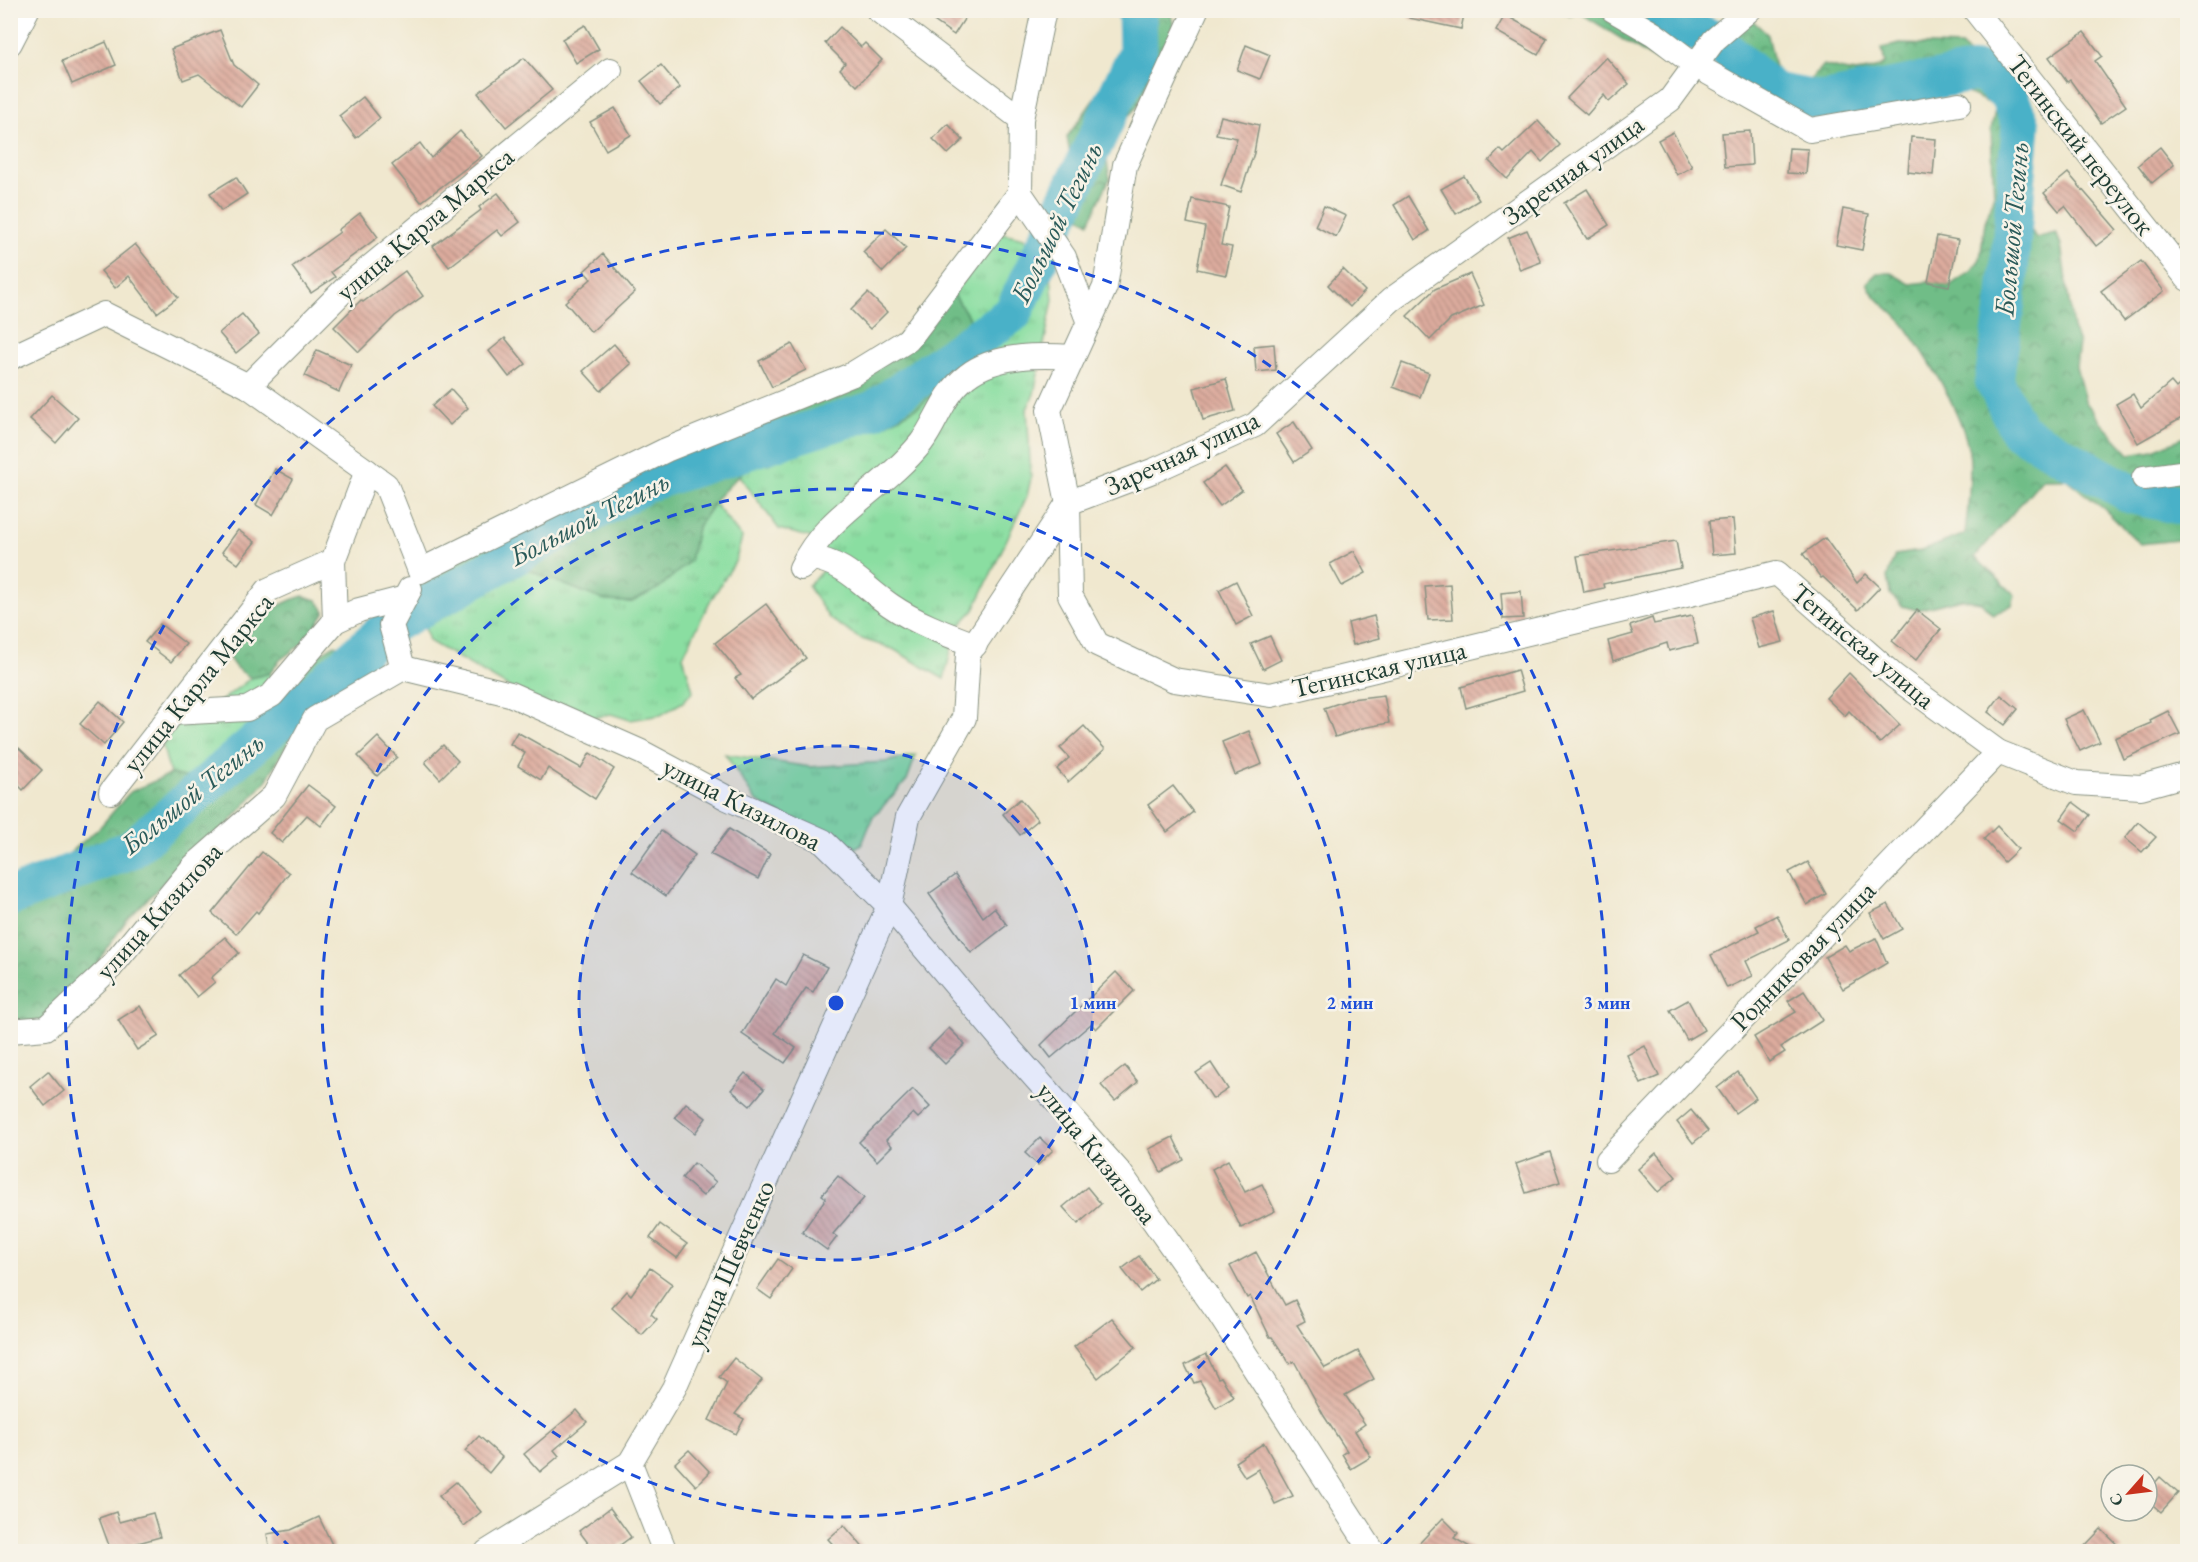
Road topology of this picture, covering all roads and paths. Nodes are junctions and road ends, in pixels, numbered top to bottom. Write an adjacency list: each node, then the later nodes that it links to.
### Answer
1 (27, 10): 8 (street)
2 (878, 10): 12 (street)
3 (1044, 10): 12 (street)
4 (1196, 10): 15 (street, Заречная улица)
5 (1613, 10): 9 (street)
6 (1749, 10): 9 (street, Заречная улица)
7 (1975, 10): 14 (street, Тегинский переулок)
8 (10, 43)
9 (1695, 65): 11 (street); 22 (street, Заречная улица)
10 (610, 70): 18 (street, улица Карла Маркса)
11 (1959, 104)
12 (1021, 119): 13 (street)
13 (1020, 193): 15 (street); 24 (street)
14 (2187, 279)
15 (1089, 323): 16 (street, Заречная улица)
16 (1073, 357): 22 (street, Заречная улица); 27 (street)
17 (10, 358): 18 (street)
18 (248, 386): 19 (street)
19 (367, 471): 23 (street); 24 (street)
20 (2187, 472): 21 (street)
21 (2144, 478)
22 (1068, 503): 27 (street); 30 (street, Тегинская улица)
23 (333, 561): 26 (street); 29 (street, улица Карла Маркса)
24 (420, 571): 25 (street)
25 (405, 598): 26 (street); 28 (street)
26 (335, 621): 29 (street)
27 (975, 645): 33 (street)
28 (403, 668): 33 (street, улица Кизилова); 34 (street, улица Кизилова)
29 (172, 713): 32 (street, улица Карла Маркса)
30 (1998, 752): 31 (street, Тегинская улица); 35 (street, Родниковая улица)
31 (2187, 774)
32 (111, 792)
33 (889, 906): 36 (street, улица Шевченко); 39 (street, улица Кизилова)
34 (10, 1031)
35 (1608, 1160)
36 (630, 1463): 37 (street, улица Шевченко); 38 (street)
37 (487, 1551)
38 (665, 1551)
39 (1373, 1551)

